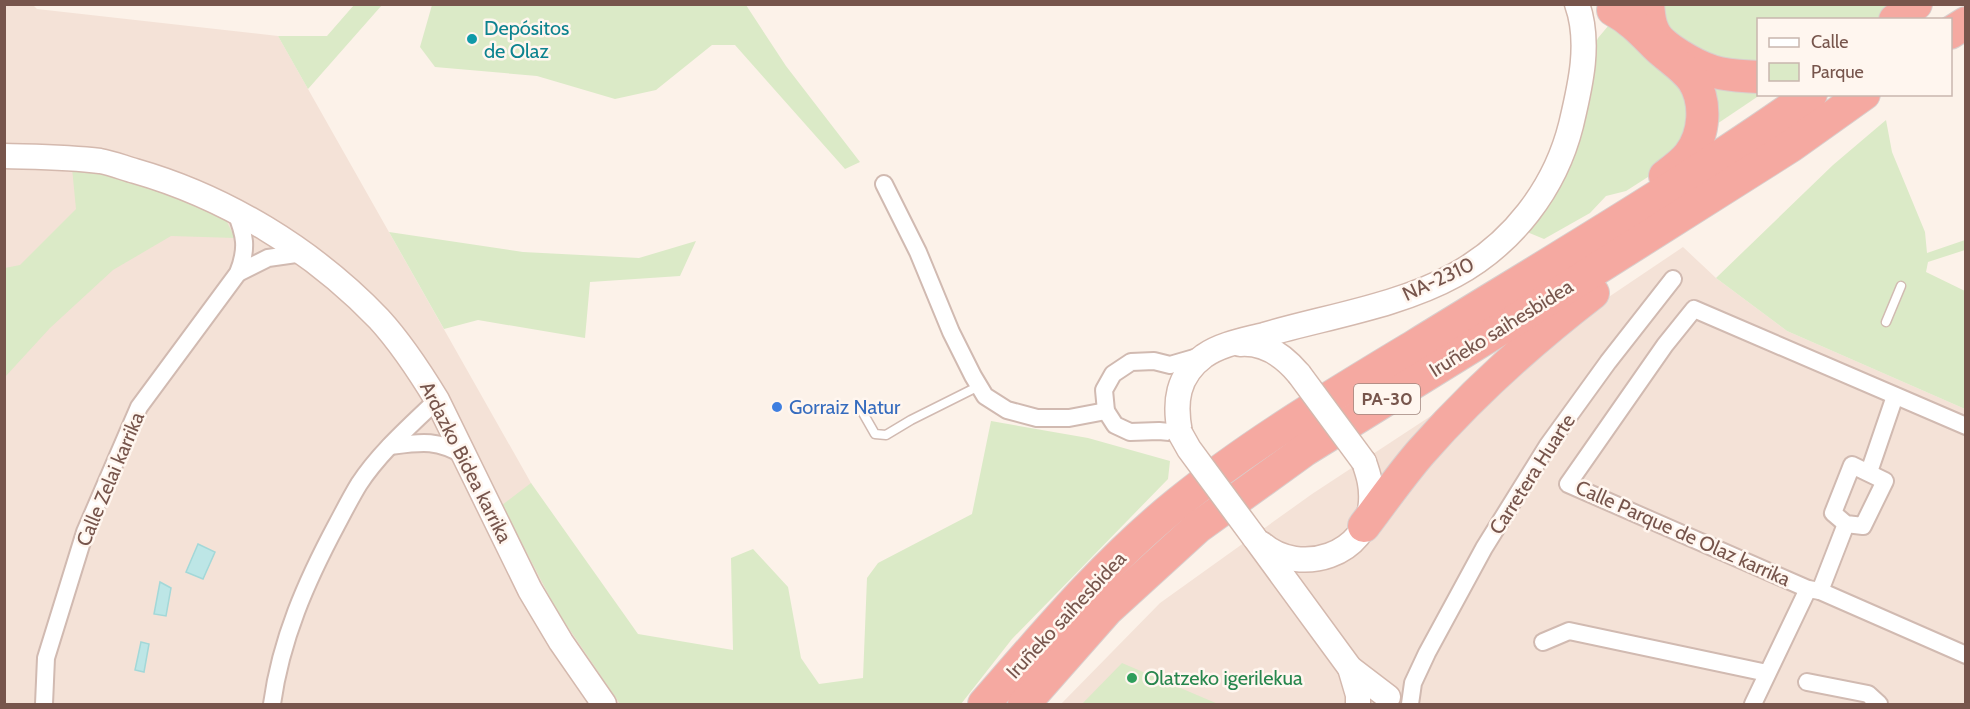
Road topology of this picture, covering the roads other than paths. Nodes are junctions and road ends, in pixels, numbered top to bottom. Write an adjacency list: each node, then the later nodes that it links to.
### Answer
1 (1577, 4): 10 (street)
2 (1648, 4): 11 (highway)
3 (1916, 4): 6 (highway)
4 (1939, 4): 7 (highway)
5 (1610, 8): 10 (street); 19 (highway)
6 (1897, 18)
7 (1921, 18)
8 (1965, 23): 9 (highway)
9 (1952, 32)
10 (1584, 46): 27 (street, NA-2310)
11 (1757, 77)
12 (1786, 96): 19 (highway)
13 (1810, 96): 20 (highway, Iruñeko saihesbidea)
14 (1861, 96): 16 (highway, Iruñeko saihesbidea / PA-30)
15 (4, 144): 18 (street, Ardazko Bidea karrika)
16 (1791, 146): 20 (highway, Iruñeko saihesbidea / PA-30); 42 (highway)
17 (4, 156): 18 (street, Ardazko Bidea karrika)
18 (63, 157): 22 (street, Ardazko Bidea karrika)
19 (1664, 177): 45 (highway)
20 (1710, 180): 45 (highway, Iruñeko saihesbidea / PA-30); 59 (highway, Iruñeko saihesbidea / PA-30)
21 (884, 183): 31 (street)
22 (235, 210): 23 (street, Ardazko Bidea karrika); 24 (street, Calle Zelai karrika)
23 (303, 253): 24 (street); 33 (street, Ardazko Bidea karrika)
24 (238, 273): 55 (street, Calle Zelai karrika)
25 (1673, 279): 53 (street, Carretera Huarte)
26 (1901, 286): 28 (lane)
27 (1333, 317): 29 (street); 30 (street)
28 (1886, 322)
29 (1215, 351): 30 (street); 34 (street); 37 (street)
30 (1299, 374): 42 (street, bridge)
31 (979, 386): 34 (street); 35 (lane)
32 (1895, 396): 36 (street, Calle Parque de Olaz karrika); 40 (street); 46 (street, Calle Parque de Olaz karrika)
33 (437, 400): 38 (street); 39 (street, Ardazko Bidea karrika)
34 (1106, 411): 37 (street)
35 (862, 413)
36 (1965, 426)
37 (1180, 433): 43 (street, bridge)
38 (390, 446): 39 (street); 56 (street)
39 (465, 456): 57 (street, Ardazko Bidea karrika)
40 (1869, 472): 41 (street); 41 (street)
41 (1846, 524): 46 (street)
42 (1364, 526): 44 (street)
43 (1254, 537): 44 (street); 47 (street)
44 (1333, 555): 47 (street)
45 (1093, 581): 58 (highway, Iruñeko saihesbidea / PA-30)
46 (1814, 590): 49 (street, Calle Parque de Olaz karrika); 51 (street)
47 (1316, 621): 50 (street)
48 (1543, 642): 51 (street)
49 (1965, 655)
50 (1350, 668): 54 (street); 60 (street)
51 (1767, 673): 62 (street)
52 (1807, 682): 63 (street)
53 (1413, 683): 54 (street); 54 (street, Carretera Huarte)
54 (1400, 702): 61 (street)
55 (44, 705)
56 (273, 705)
57 (604, 705)
58 (984, 705)
59 (1024, 705)
60 (1358, 705)
61 (1364, 705)
62 (1753, 705)
63 (1879, 705)

